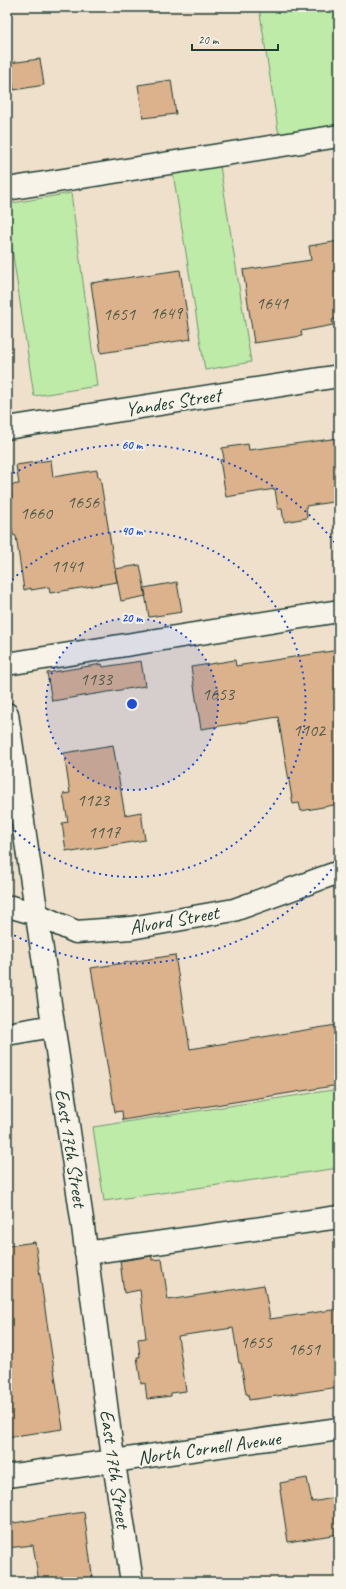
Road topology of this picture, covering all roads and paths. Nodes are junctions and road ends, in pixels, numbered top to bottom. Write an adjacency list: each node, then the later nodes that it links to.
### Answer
1 (339, 136): 2 (street)
2 (7, 189)
3 (339, 376): 4 (street, Yandes Street)
4 (7, 428)
5 (339, 611): 6 (street)
6 (7, 664)
7 (7, 714): 10 (street, East 17th Street)
8 (339, 872): 10 (street, Alvord Street)
9 (7, 908): 10 (street, Alvord Street)
10 (36, 914): 11 (street, East 17th Street)
11 (53, 1026): 12 (street); 14 (street, East 17th Street)
12 (7, 1034)
13 (339, 1217): 14 (street)
14 (86, 1253): 16 (street, East 17th Street)
15 (339, 1429): 16 (street, North Cornell Avenue)
16 (114, 1461): 17 (street, North Cornell Avenue); 18 (street, East 17th Street)
17 (7, 1476)
18 (132, 1582)

